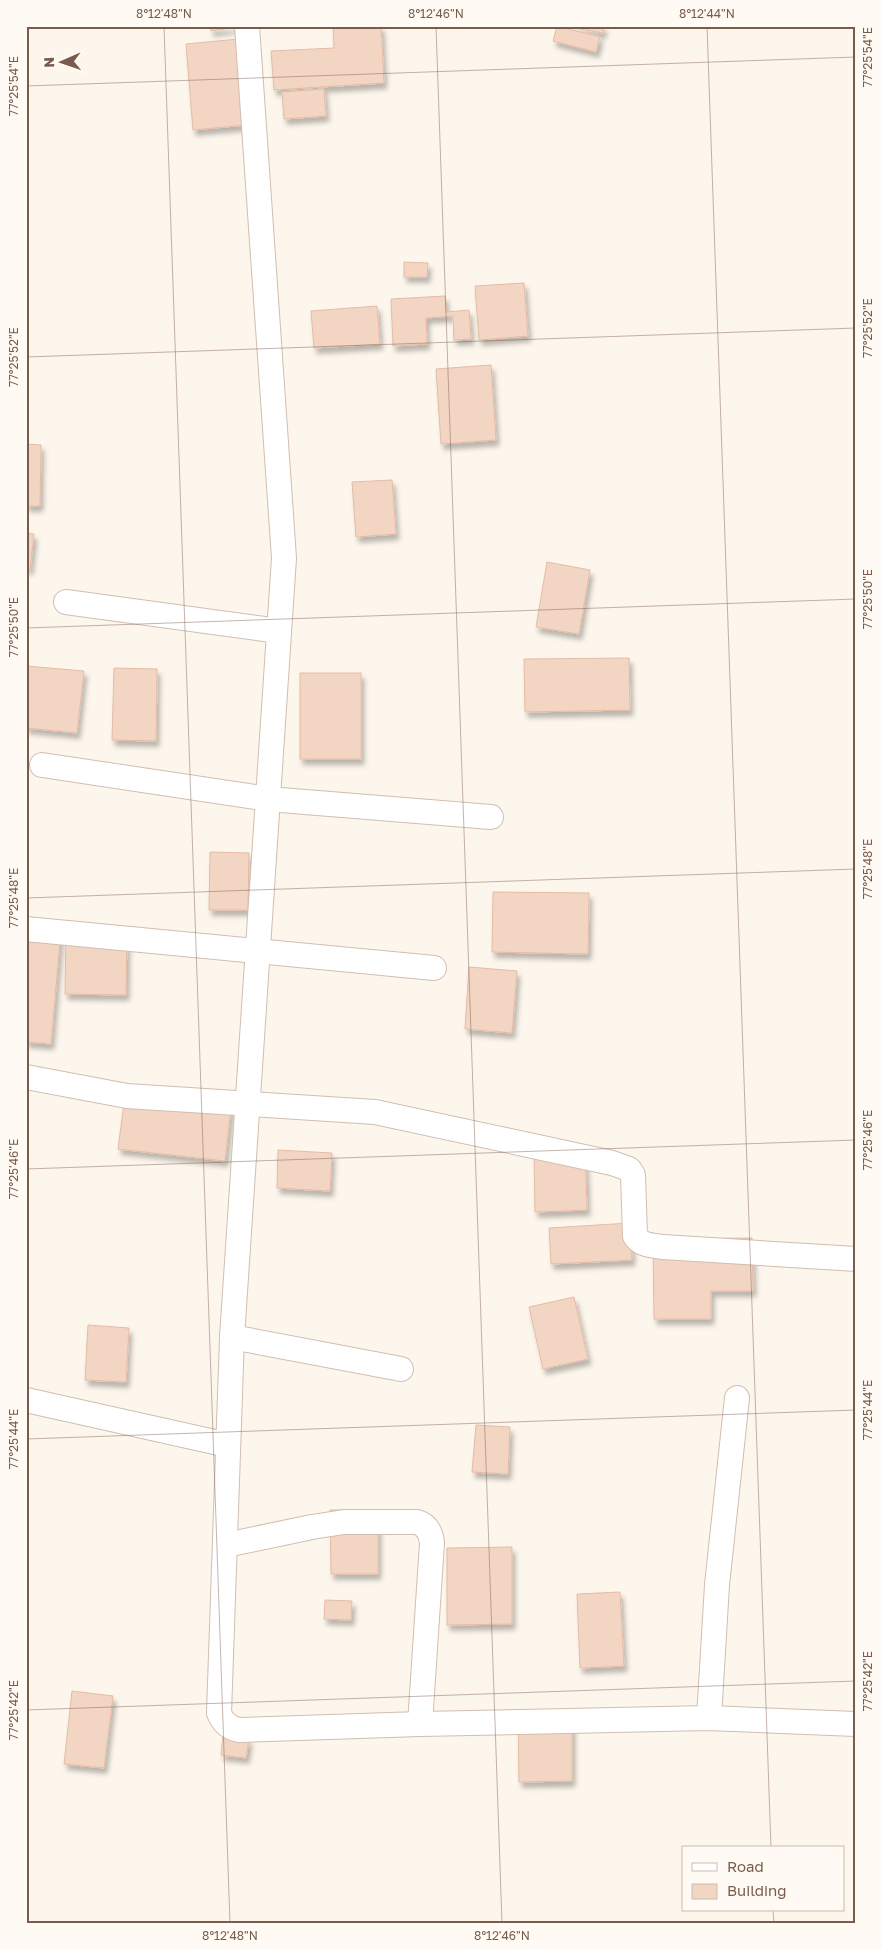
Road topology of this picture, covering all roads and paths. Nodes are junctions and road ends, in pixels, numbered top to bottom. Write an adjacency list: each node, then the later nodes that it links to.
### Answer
1 (247, 26): 3 (street)
2 (66, 602): 3 (street)
3 (279, 631): 5 (street)
4 (42, 765): 5 (street)
5 (268, 799): 6 (street); 8 (street)
6 (491, 817)
7 (26, 929): 8 (street)
8 (258, 950): 9 (street); 11 (street)
9 (434, 968)
10 (26, 1077): 11 (street)
11 (247, 1105): 12 (street); 13 (street)
12 (856, 1259)
13 (232, 1337): 14 (street); 17 (street)
14 (401, 1369)
15 (737, 1398): 19 (street)
16 (26, 1400): 17 (street)
17 (228, 1445): 18 (street)
18 (226, 1545): 20 (street); 20 (street)
19 (709, 1718): 20 (street); 21 (street)
20 (420, 1724)
21 (856, 1724)

